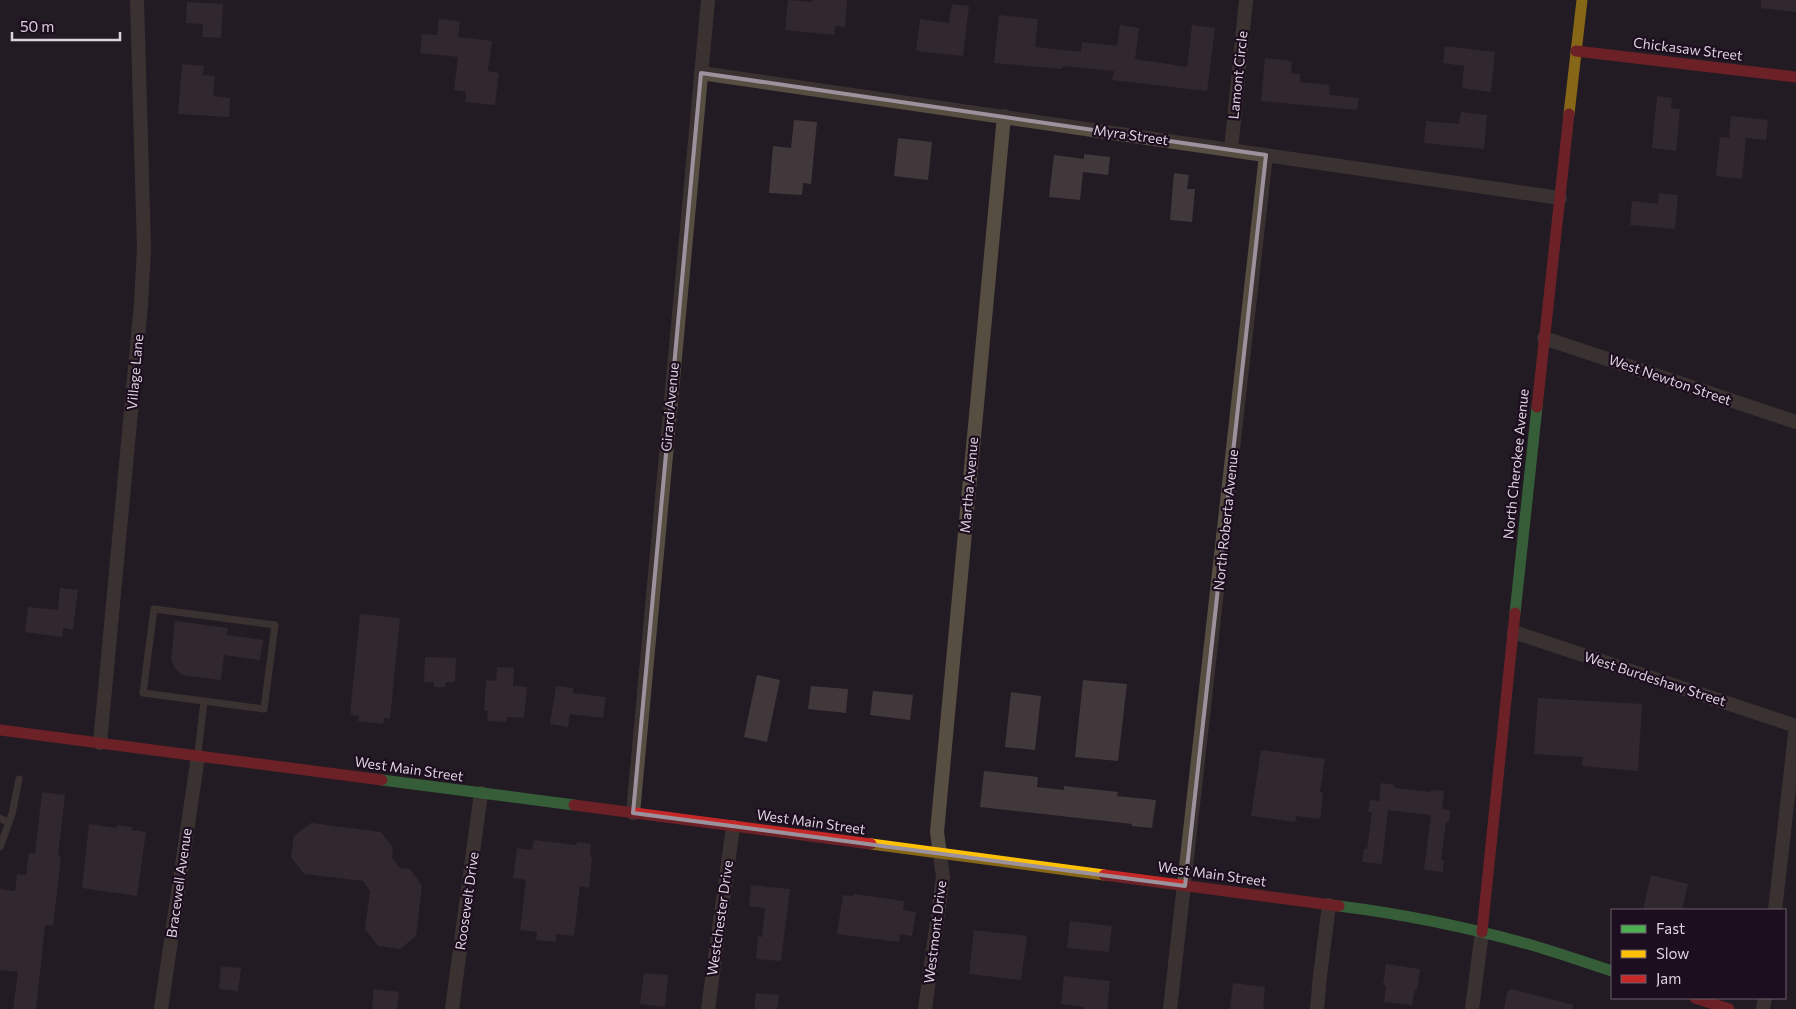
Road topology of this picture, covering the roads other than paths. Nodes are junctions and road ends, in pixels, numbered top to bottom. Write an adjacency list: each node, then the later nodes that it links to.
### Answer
1 (137, 0): 18 (street, Village Lane)
2 (708, 0): 6 (street, Girard Avenue)
3 (1246, 0): 9 (street, Lamont Circle)
4 (1582, 0): 5 (main road, North Cherokee Avenue)
5 (1576, 51): 7 (main road, Chickasaw Street); 11 (main road, North Cherokee Avenue)
6 (701, 73): 8 (street, Myra Street); 22 (street, Girard Avenue)
7 (1796, 77)
8 (1004, 116): 9 (street, Myra Street); 27 (street, Martha Avenue)
9 (1231, 150): 10 (street, Myra Street)
10 (1266, 155): 11 (street, Myra Street); 28 (street, North Roberta Avenue)
11 (1560, 198): 12 (main road, North Cherokee Avenue)
12 (1544, 338): 13 (street, West Newton Street); 14 (main road, North Cherokee Avenue)
13 (1796, 422)
14 (1514, 632): 16 (street, West Burdeshaw Street); 31 (main road, North Cherokee Avenue)
15 (204, 701): 15 (lane); 19 (lane)
16 (1796, 726): 30 (street)
17 (0, 730): 18 (main road, West Main Street)
18 (100, 743): 19 (main road, West Main Street)
19 (198, 756): 21 (main road, West Main Street); 34 (street, Bracewell Avenue)
20 (19, 779): 24 (lane)
21 (481, 794): 22 (main road, West Main Street); 35 (street, Roosevelt Drive)
22 (633, 813): 25 (main road, West Main Street)
23 (0, 818): 24 (lane)
24 (9, 823): 26 (lane)
25 (733, 827): 27 (main road, West Main Street); 36 (street, Westchester Drive)
26 (0, 847)
27 (940, 854): 28 (main road, West Main Street); 37 (street, Westmont Drive)
28 (1185, 886): 29 (main road, West Main Street); 38 (street, North Roberta Avenue)
29 (1329, 905): 31 (main road, West Main Street); 39 (street)
30 (1775, 909)
31 (1482, 932): 32 (main road, West Main Street); 40 (street)
32 (1611, 971)
33 (1698, 999): 41 (main road)
34 (161, 1009)
35 (452, 1009)
36 (708, 1009)
37 (925, 1009)
38 (1170, 1009)
39 (1317, 1009)
40 (1472, 1009)
41 (1729, 1009)

